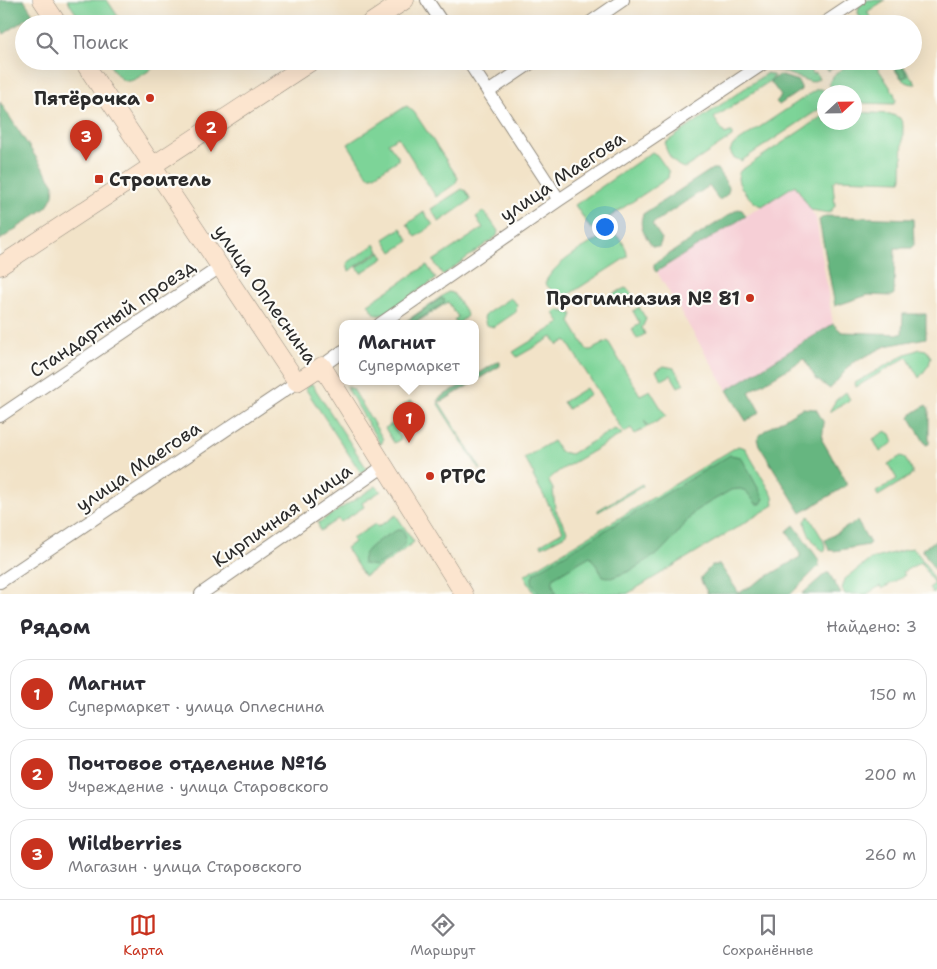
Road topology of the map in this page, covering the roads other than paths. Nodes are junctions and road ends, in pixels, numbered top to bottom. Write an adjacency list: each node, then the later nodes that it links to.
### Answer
1 (42, 0): 6 (street)
2 (405, 0): 7 (street)
3 (427, 0): 8 (street)
4 (623, 0): 9 (street)
5 (859, 0): 10 (street)
6 (52, 15)
7 (382, 15)
8 (437, 15)
9 (601, 15)
10 (836, 15)
11 (89, 70): 17 (street, улица Оплеснина)
12 (298, 70): 17 (street)
13 (474, 70): 16 (street)
14 (521, 70): 16 (street)
15 (754, 70): 18 (street, улица Маегова)
16 (488, 92): 18 (street)
17 (153, 166): 19 (street); 20 (street, улица Оплеснина)
18 (559, 200): 21 (street, улица Маегова)
19 (0, 266)
20 (220, 267): 24 (street, улица Оплеснина); 25 (street, Стандартный проезд)
21 (386, 320)
22 (339, 354): 23 (street)
23 (322, 366): 24 (street, улица Оплеснина); 26 (street, улица Оплеснина)
24 (297, 382): 27 (street, улица Маегова)
25 (0, 416)
26 (384, 466): 28 (street, Кирпичная улица); 29 (street, улица Оплеснина)
27 (0, 582)
28 (201, 594)
29 (464, 594)

